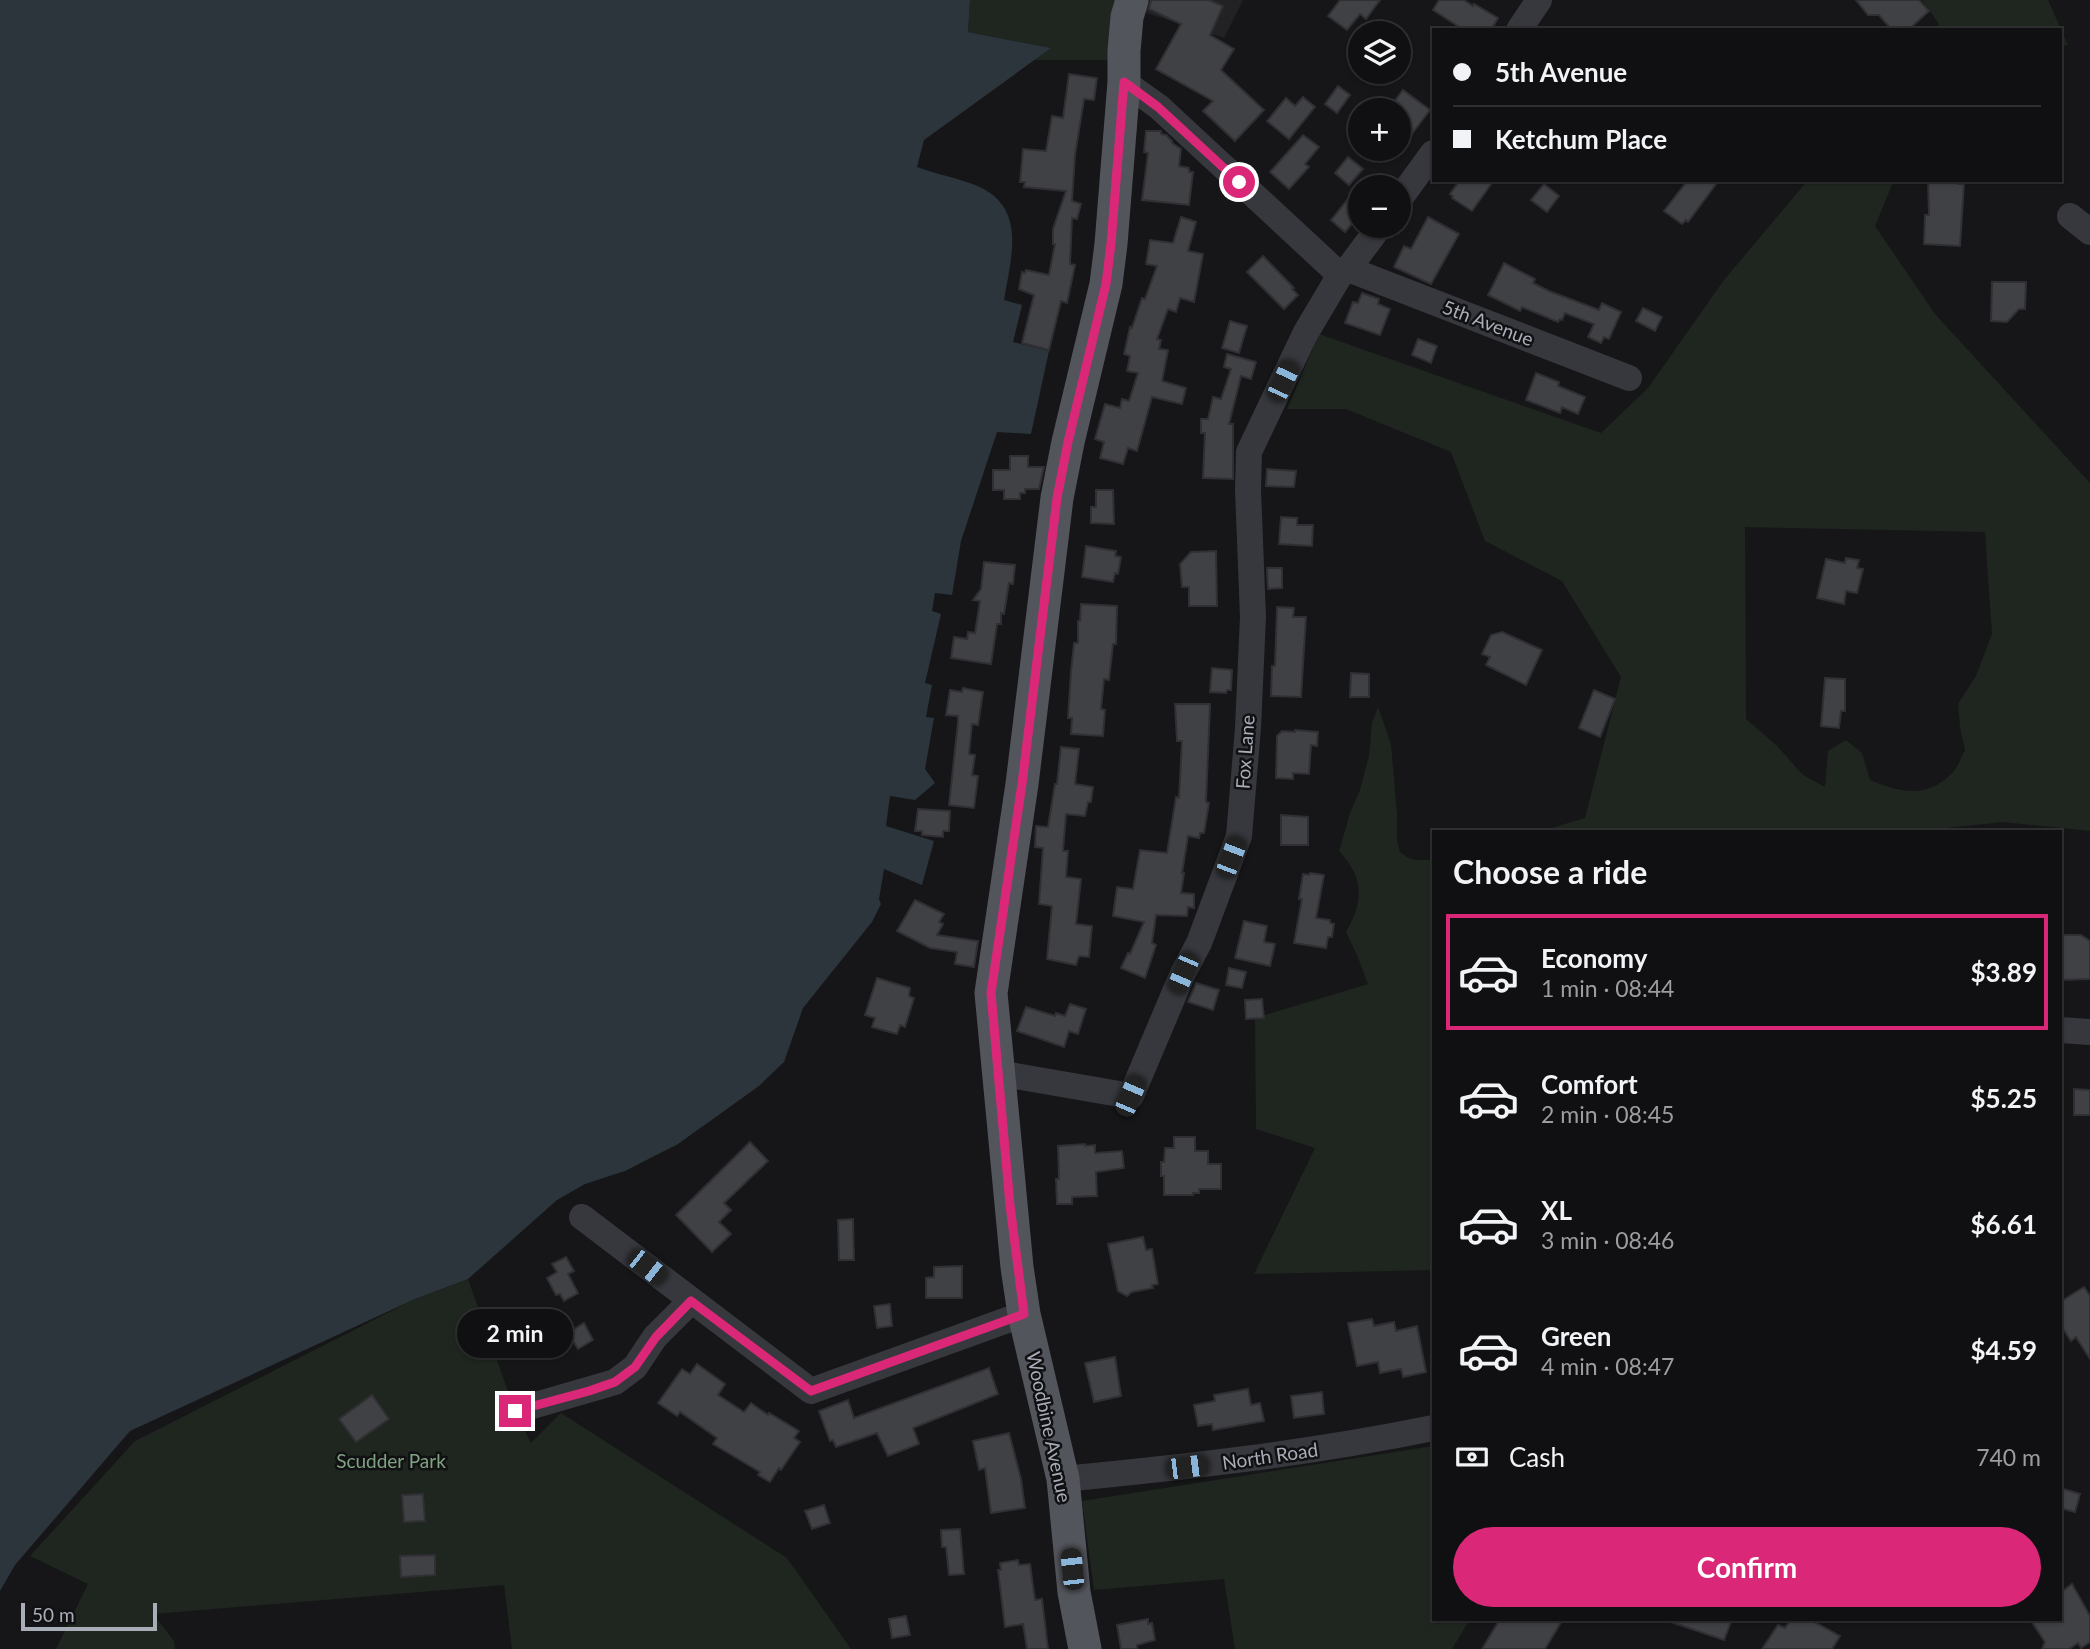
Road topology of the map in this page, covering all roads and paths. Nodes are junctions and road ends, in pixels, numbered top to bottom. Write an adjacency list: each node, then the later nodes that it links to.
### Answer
1 (1132, 0): 4 (main road, Woodbine Avenue)
2 (1539, 0): 3 (street)
3 (1520, 28)
4 (1124, 82): 8 (street, 5th Avenue); 12 (main road, Woodbine Avenue)
5 (1432, 154): 6 (street)
6 (1411, 183)
7 (1371, 238): 8 (street)
8 (1344, 272): 9 (street, 5th Avenue); 12 (street, Fox Lane)
9 (1629, 378)
10 (2062, 1030): 11 (street)
11 (2090, 1032)
12 (998, 1073): 15 (main road, Woodbine Avenue)
13 (582, 1217): 14 (street)
14 (691, 1301): 15 (street); 16 (street)
15 (1024, 1314): 18 (main road, Woodbine Avenue)
16 (515, 1411)
17 (1432, 1428): 18 (street, North Road)
18 (1063, 1479): 19 (main road, Woodbine Avenue)
19 (1085, 1649)

